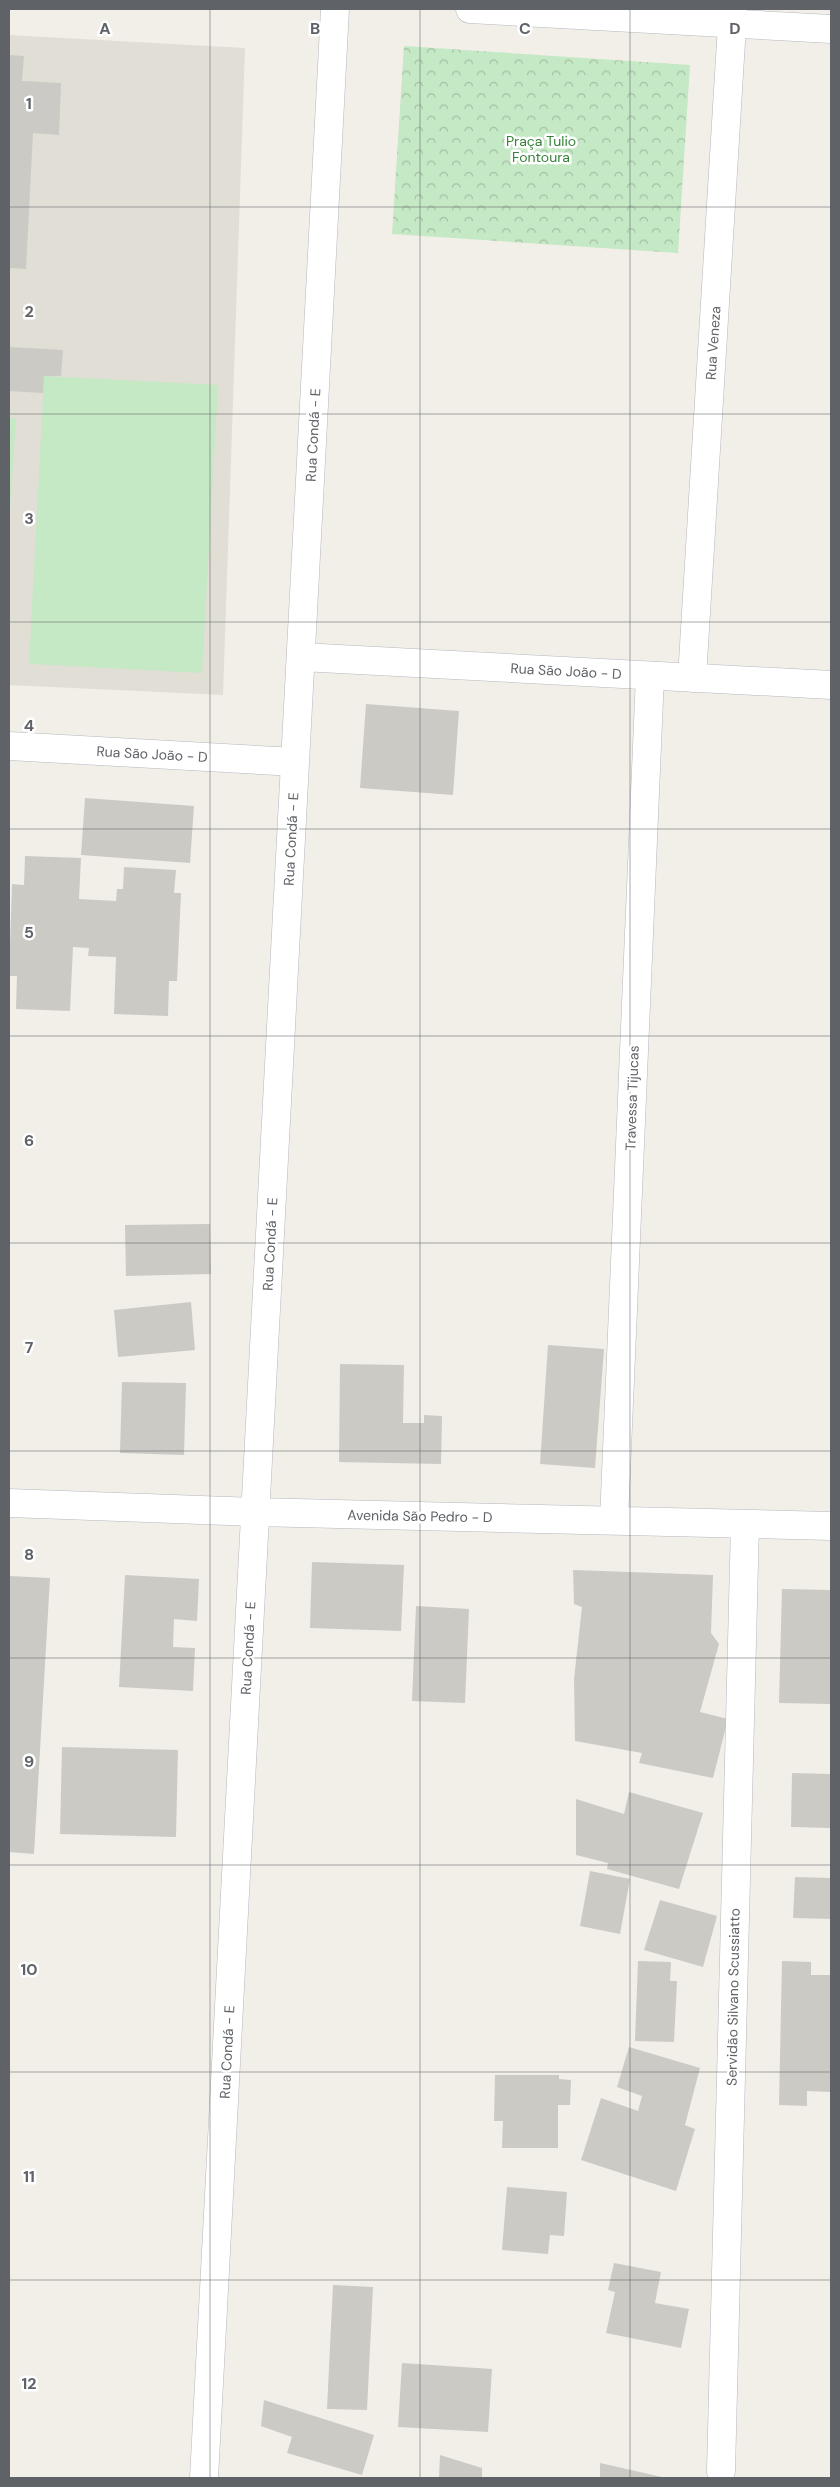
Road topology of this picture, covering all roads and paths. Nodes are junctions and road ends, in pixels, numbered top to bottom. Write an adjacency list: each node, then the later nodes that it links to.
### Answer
1 (335, 9): 5 (street, Rua Condá - E)
2 (470, 9): 3 (street)
3 (733, 16): 4 (street); 7 (street, Rua Veneza)
4 (831, 29)
5 (301, 656): 6 (street, Rua São João - D); 10 (street, Rua Condá - E)
6 (650, 676): 7 (street, Rua São João - D); 13 (street, Travessa Tijucas)
7 (692, 678): 8 (street, Rua São João - D)
8 (831, 685)
9 (9, 746): 10 (street, Rua São João - D)
10 (295, 762): 12 (street, Rua Condá - E)
11 (9, 1503): 12 (street, Avenida São Pedro - D)
12 (256, 1512): 13 (street, Avenida São Pedro - D); 17 (street, Rua Condá - E)
13 (614, 1520): 14 (street, Avenida São Pedro - D)
14 (745, 1524): 15 (street, Avenida São Pedro - D); 16 (street, Servidão Silvano Scussiatto)
15 (831, 1526)
16 (721, 2471)
17 (204, 2478)

